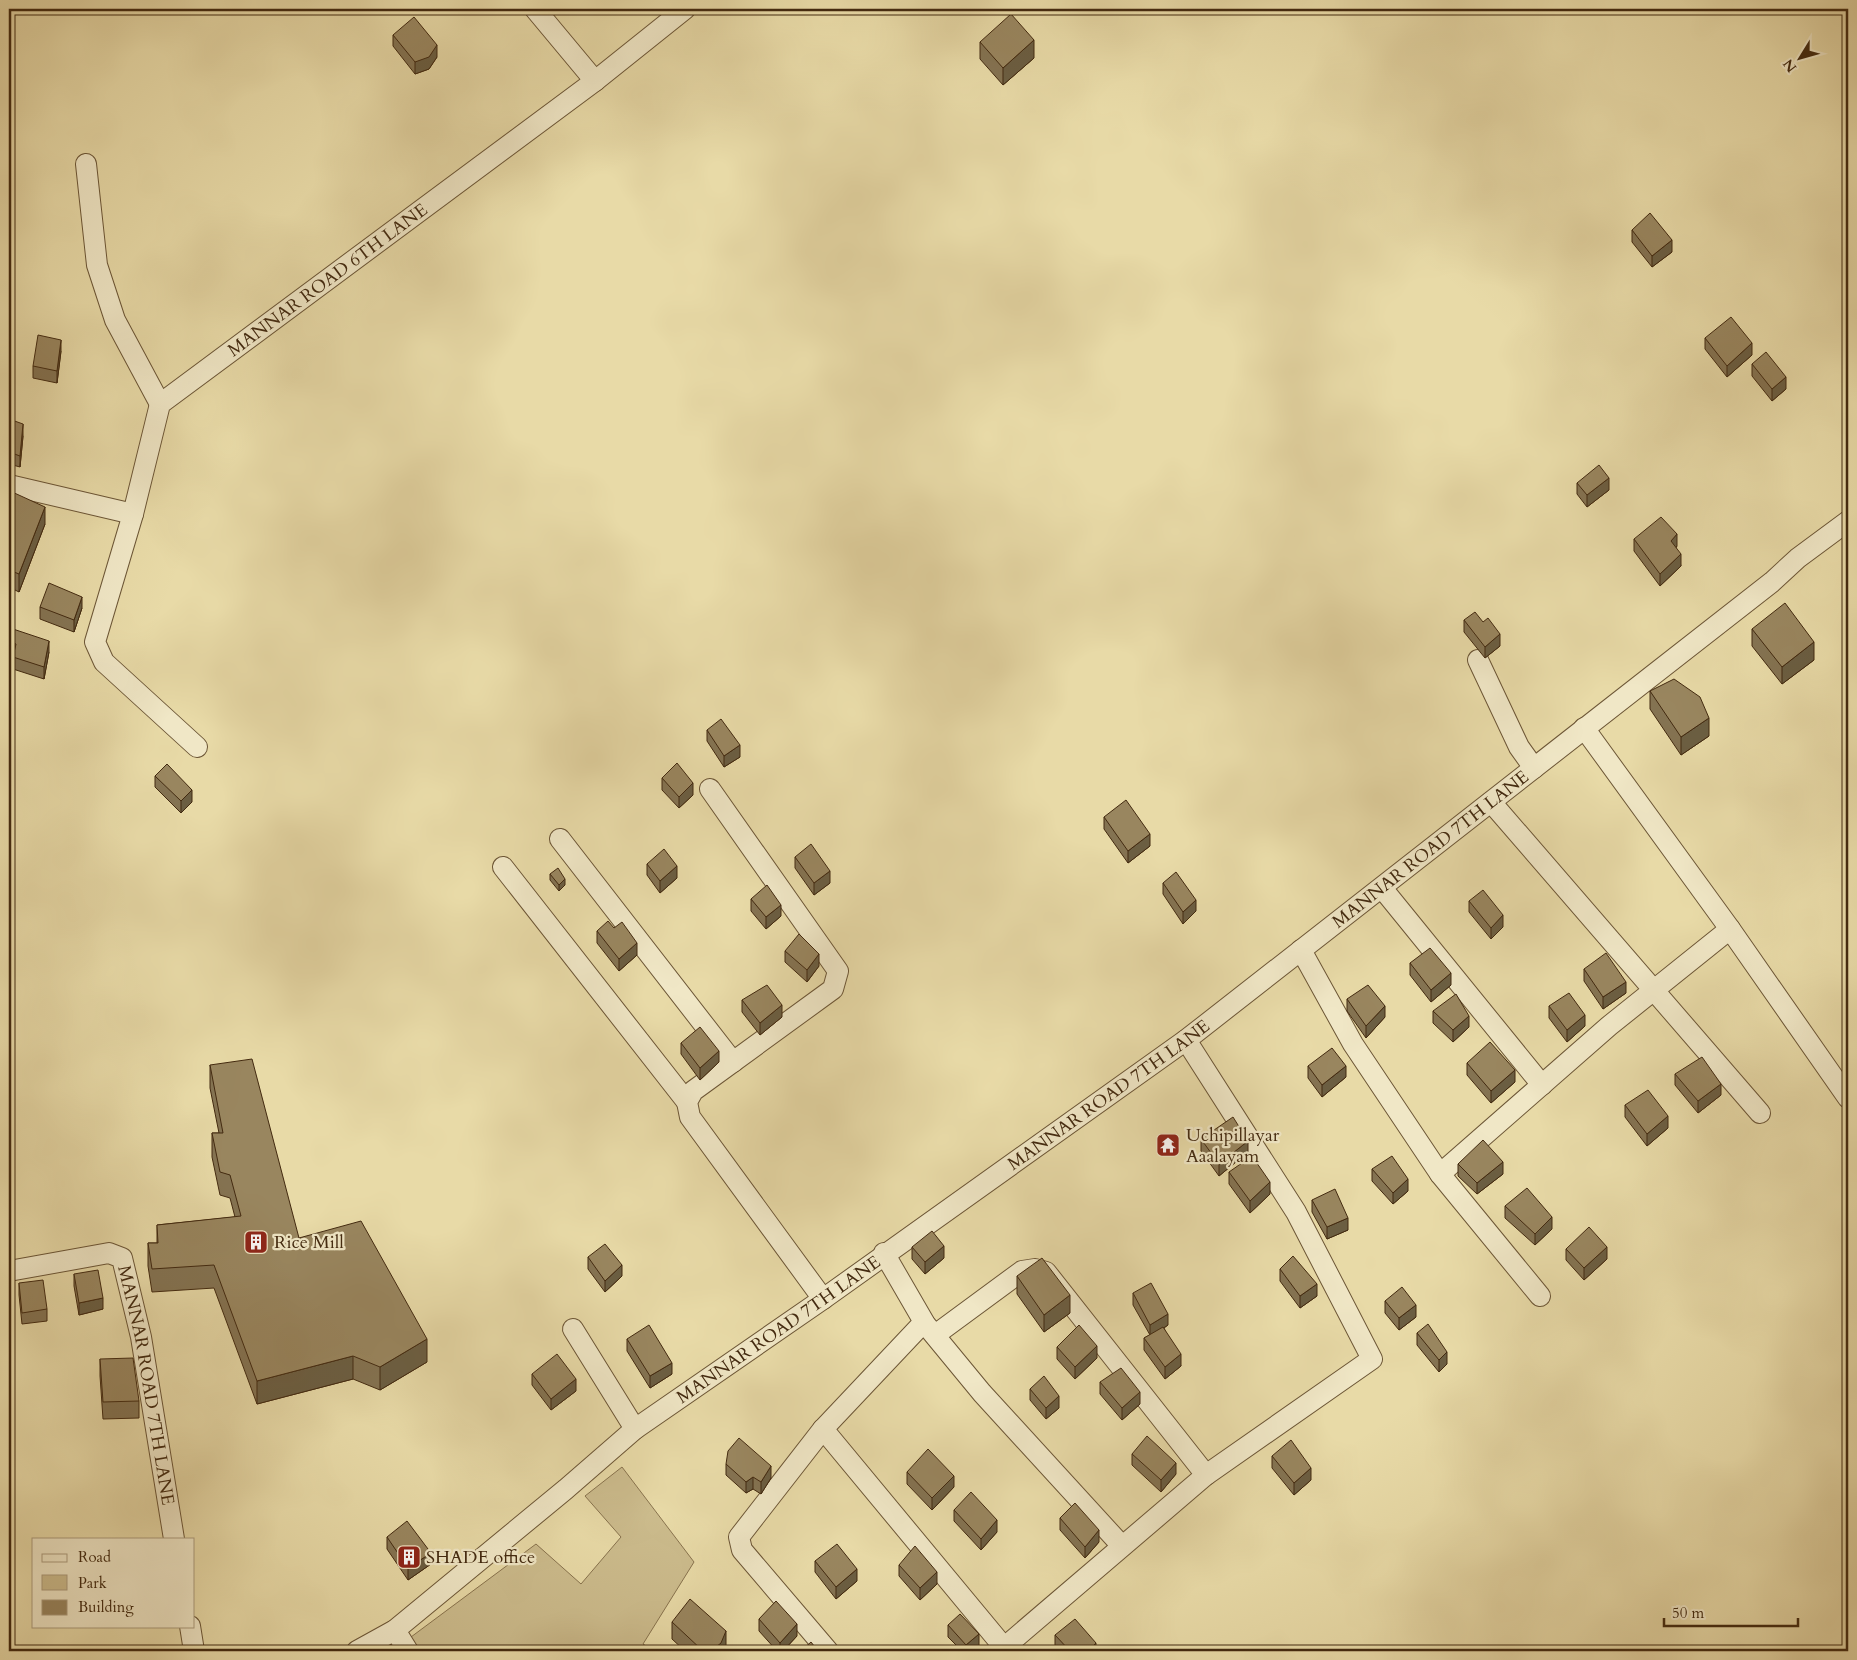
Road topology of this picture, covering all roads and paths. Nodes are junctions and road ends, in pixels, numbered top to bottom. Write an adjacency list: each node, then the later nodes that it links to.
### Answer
1 (535, 9): 3 (street)
2 (685, 9): 3 (street, MANNAR ROAD 6TH LANE)
3 (595, 82): 5 (street, MANNAR ROAD 6TH LANE)
4 (86, 164): 5 (street)
5 (160, 404): 7 (street)
6 (9, 485): 7 (street)
7 (133, 514): 11 (street)
8 (1848, 521): 10 (street, MANNAR ROAD 7TH LANE)
9 (1478, 660): 12 (street)
10 (1584, 728): 12 (street, MANNAR ROAD 7TH LANE); 18 (street)
11 (196, 747)
12 (1534, 768): 14 (street, MANNAR ROAD 7TH LANE)
13 (710, 788): 22 (street)
14 (1491, 802): 17 (street, MANNAR ROAD 7TH LANE); 20 (street)
15 (560, 839): 22 (street)
16 (503, 867): 25 (street)
17 (1382, 888): 19 (street, MANNAR ROAD 7TH LANE); 23 (street)
18 (1730, 929): 20 (street); 24 (street)
19 (1302, 950): 21 (street, MANNAR ROAD 7TH LANE); 27 (street)
20 (1652, 990): 23 (street); 26 (street)
21 (1186, 1040): 28 (street, MANNAR ROAD 7TH LANE); 36 (street)
22 (732, 1062): 25 (street)
23 (1542, 1084): 27 (street)
24 (1848, 1098)
25 (687, 1102): 31 (street)
26 (1760, 1113)
27 (1440, 1174): 30 (street)
28 (884, 1254): 31 (street, MANNAR ROAD 7TH LANE); 33 (street)
29 (9, 1271): 37 (street, MANNAR ROAD 7TH LANE)
30 (1540, 1296)
31 (823, 1299): 34 (street, MANNAR ROAD 7TH LANE)
32 (573, 1329): 34 (street)
33 (929, 1329): 35 (street); 36 (street); 38 (street)
34 (635, 1429): 40 (street, MANNAR ROAD 7TH LANE)
35 (823, 1429): 41 (street); 45 (street)
36 (1206, 1475): 38 (street)
37 (174, 1538)
38 (1122, 1546): 41 (street)
39 (190, 1628): 42 (street)
40 (395, 1630): 43 (street, MANNAR ROAD 7TH LANE); 44 (street)
41 (1004, 1650)
42 (194, 1651)
43 (357, 1651)
44 (408, 1651)
45 (828, 1651)

